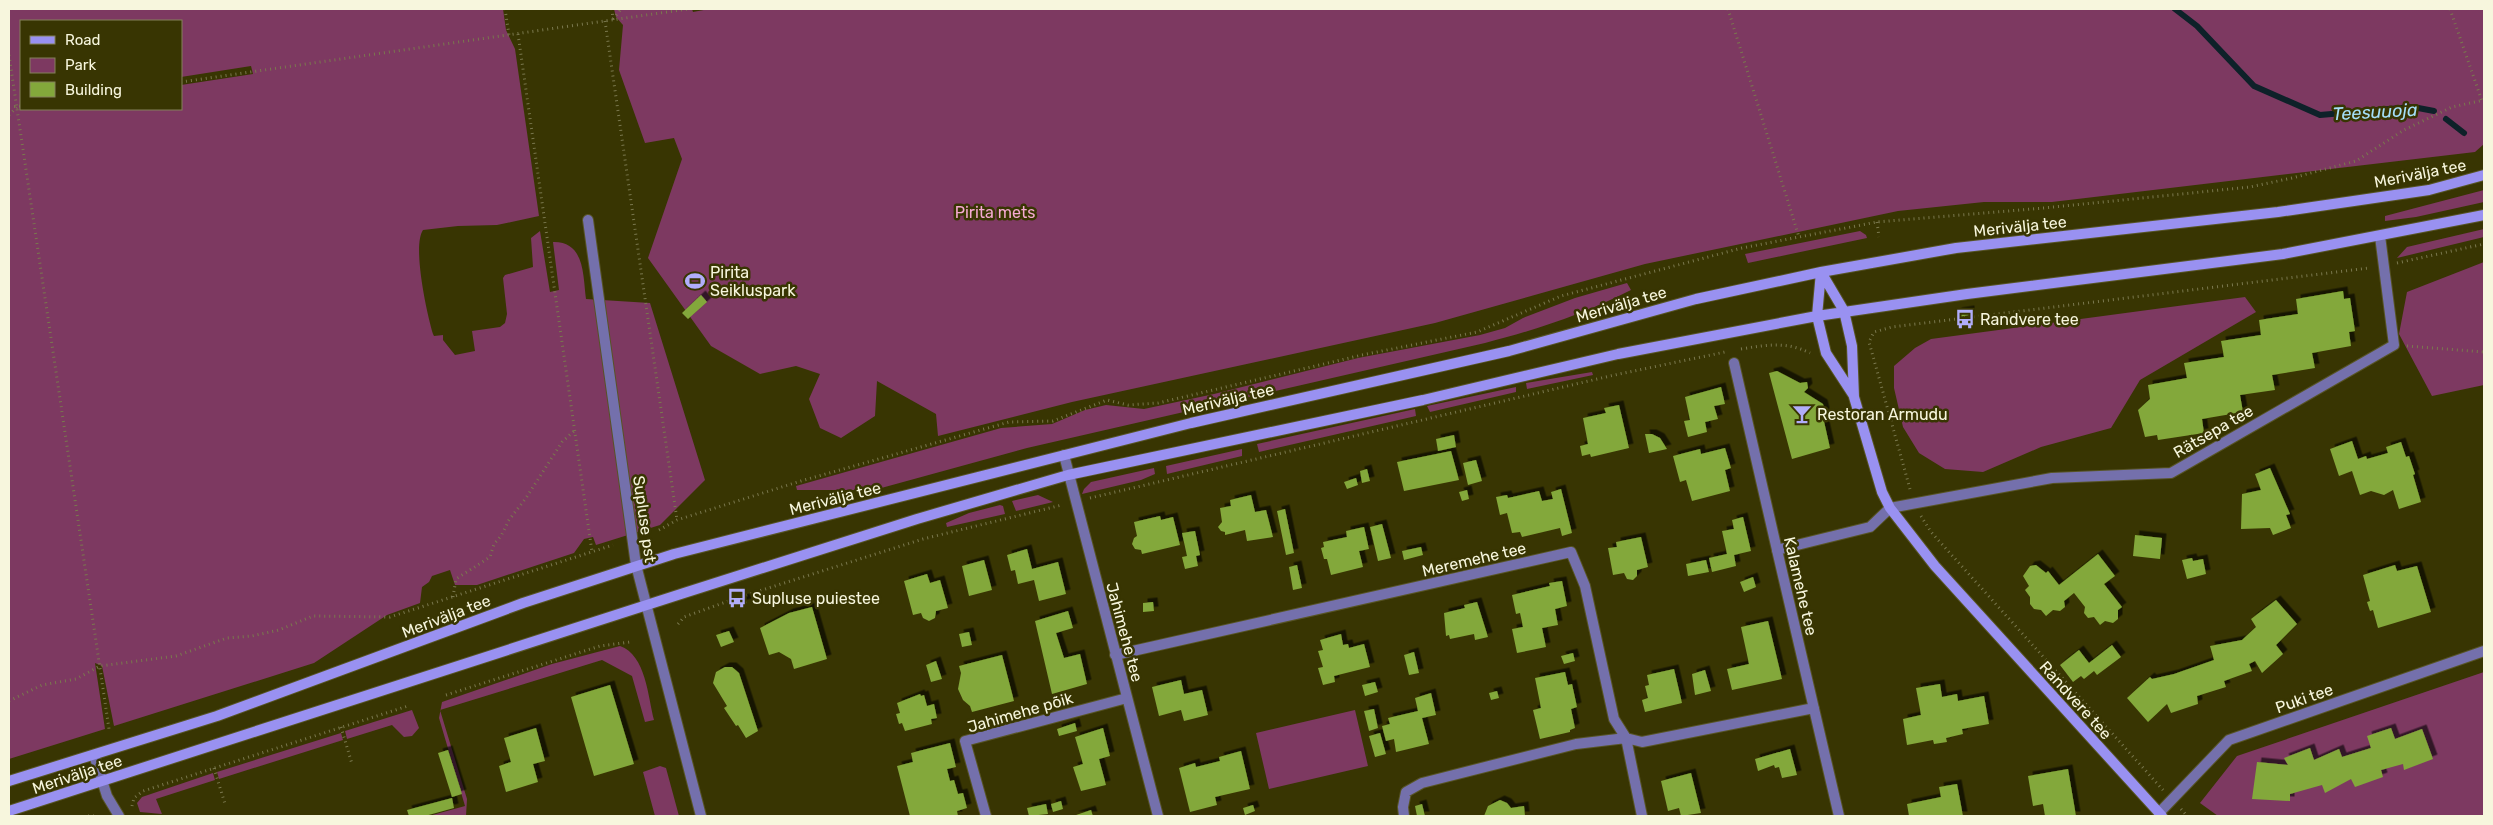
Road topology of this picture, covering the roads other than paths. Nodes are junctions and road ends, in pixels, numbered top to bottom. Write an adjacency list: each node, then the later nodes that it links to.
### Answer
1 (2484, 175): 5 (main road, Merivälja tee)
2 (2484, 215): 4 (main road, Merivälja tee)
3 (588, 220): 14 (street, Supluse pst)
4 (2380, 236): 6 (main road, Merivälja tee); 12 (street, Rätsepa tee)
5 (1821, 272): 6 (main road, Randvere tee); 7 (main road, Randvere tee); 10 (main road, Merivälja tee)
6 (1844, 311): 7 (main road, Merivälja tee); 9 (main road, Randvere tee)
7 (1817, 316): 9 (main road, Randvere tee); 11 (main road, Merivälja tee)
8 (1734, 363): 13 (street, Kalamehe tee)
9 (1854, 397): 12 (main road, Randvere tee)
10 (1064, 455): 11 (street, Jahimehe tee); 14 (main road, Merivälja tee)
11 (1068, 475): 15 (main road, Merivälja tee); 17 (street, Jahimehe tee)
12 (1890, 508): 13 (street); 25 (main road, Randvere tee)
13 (1777, 550): 19 (street, Kalamehe tee)
14 (636, 565): 15 (street, Supluse pst); 21 (main road, Merivälja tee)
15 (646, 605): 23 (main road, Merivälja tee); 27 (street, Supluse pst)
16 (2484, 651): 25 (street, Puki tee)
17 (1115, 655): 18 (street, Jahimehe tee); 20 (street, Meremehe tee)
18 (1127, 698): 28 (street, Jahimehe põik); 29 (street, Jahimehe tee)
19 (1814, 708): 20 (street); 32 (street, Kalamehe tee)
20 (1626, 738): 30 (street); 31 (street, Meremehe tee)
21 (94, 755): 22 (main road, Merivälja tee); 23 (street)
22 (9, 781)
23 (102, 781): 24 (main road, Merivälja tee); 26 (street)
24 (9, 812)
25 (2160, 815)
26 (119, 816)
27 (701, 816)
28 (986, 816)
29 (1158, 816)
30 (1404, 816)
31 (1642, 816)
32 (1839, 816)

